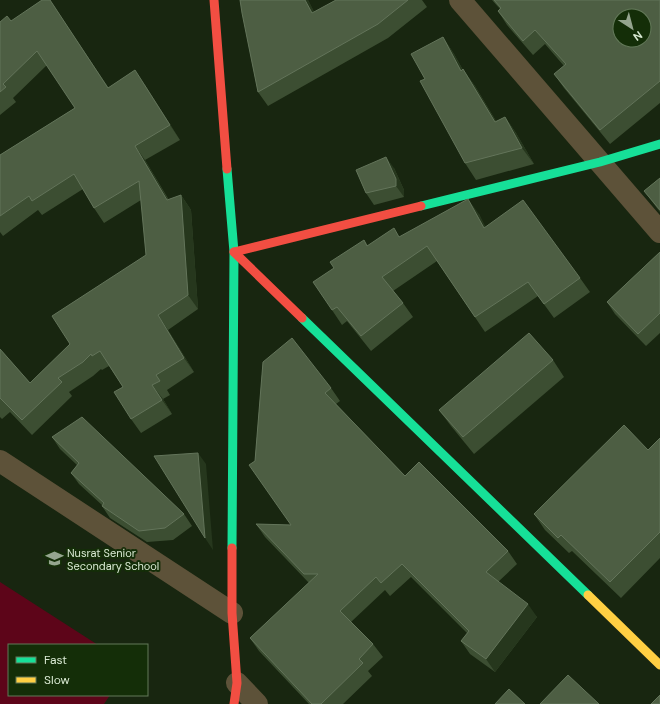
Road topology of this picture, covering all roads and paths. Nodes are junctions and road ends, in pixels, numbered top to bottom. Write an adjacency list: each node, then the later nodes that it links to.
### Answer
1 (214, 0): 6 (street)
2 (460, 0): 4 (street)
3 (660, 144): 4 (street)
4 (600, 162): 5 (street); 6 (street)
5 (660, 232)
6 (234, 252): 8 (street); 9 (street)
7 (0, 461): 8 (street)
8 (232, 613): 10 (street)
9 (660, 665)
10 (235, 694): 11 (street)
11 (257, 704)

